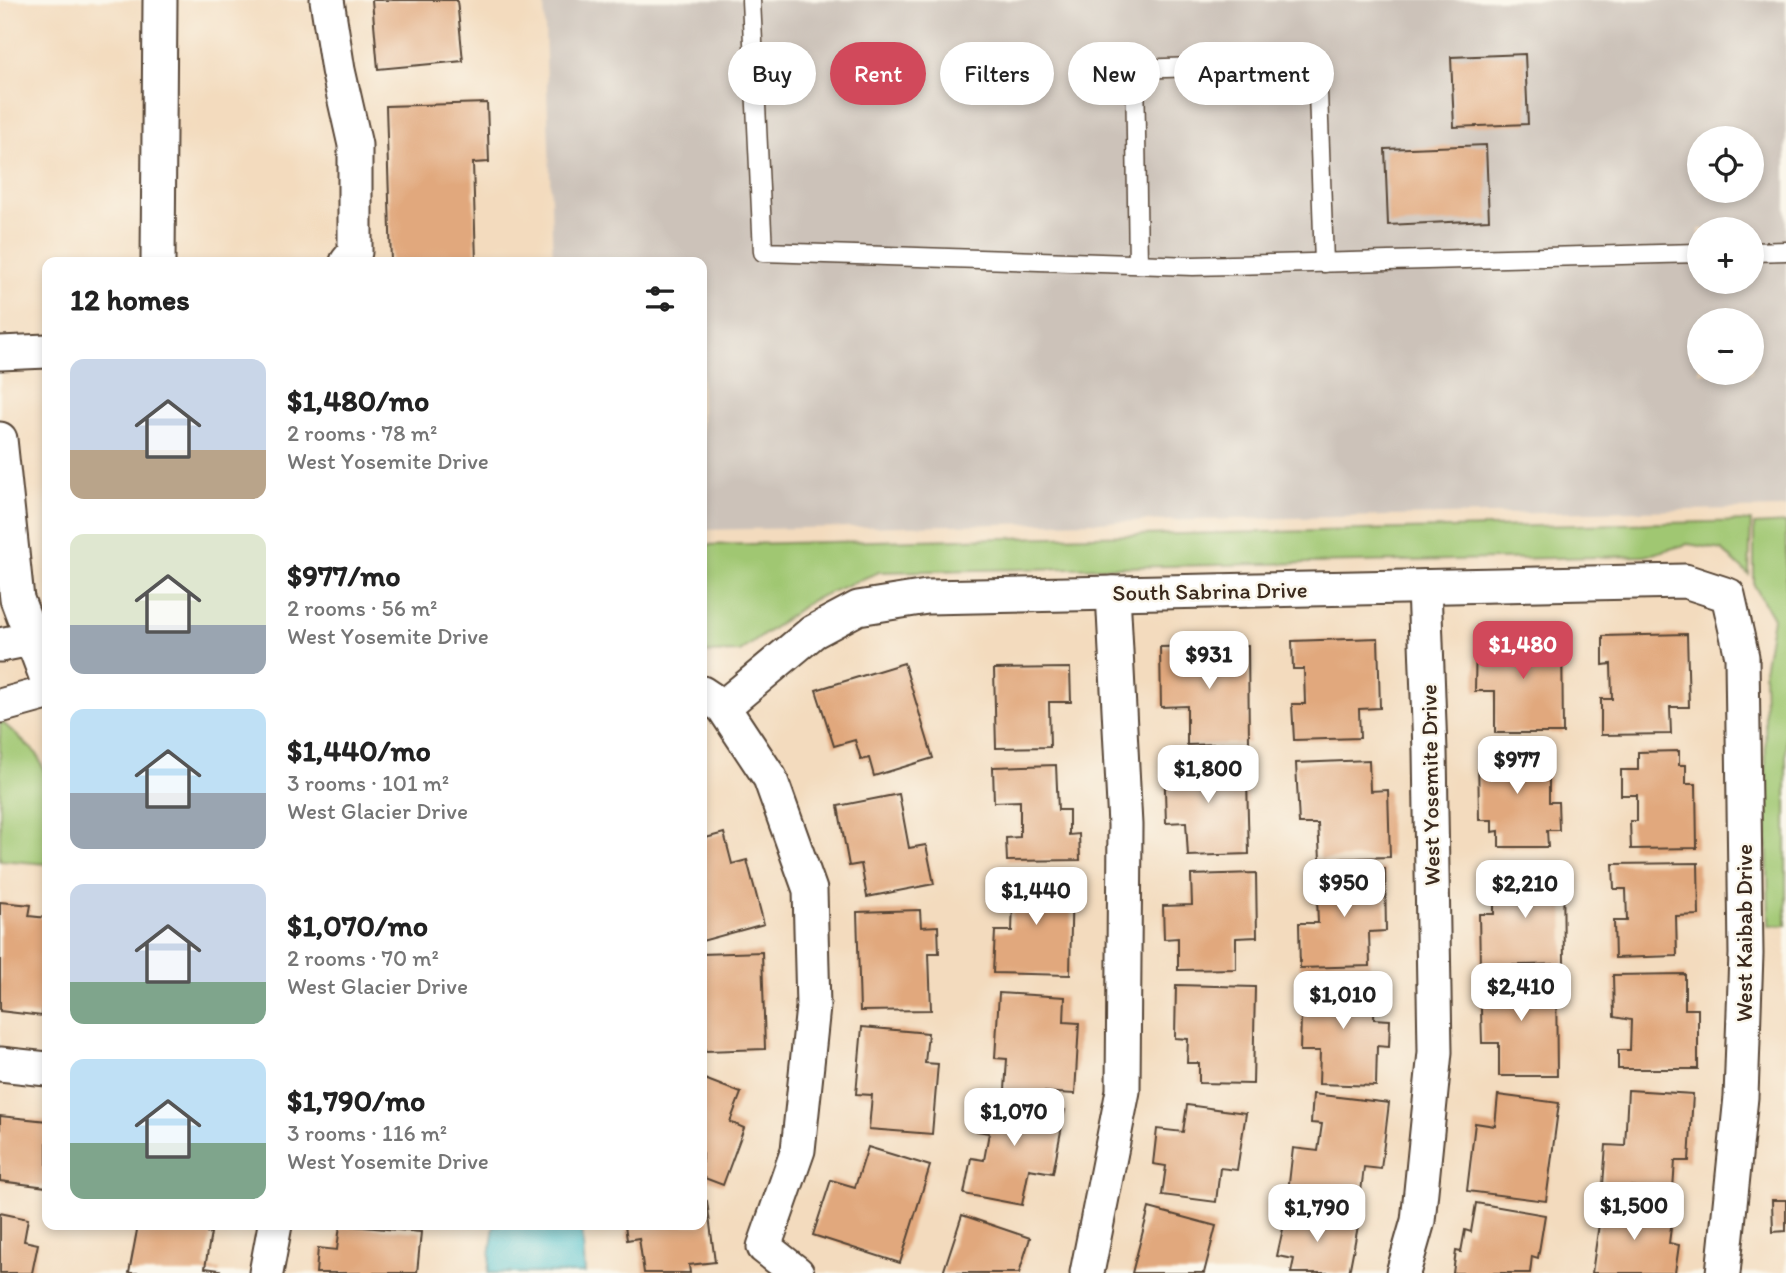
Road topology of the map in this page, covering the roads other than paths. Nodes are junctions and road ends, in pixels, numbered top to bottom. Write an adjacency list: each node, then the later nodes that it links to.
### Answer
1 (160, 0): 7 (street)
2 (327, 0): 8 (street)
3 (751, 0): 10 (lane)
4 (1786, 251): 5 (lane)
5 (1764, 252)
6 (1687, 253): 9 (lane)
7 (158, 257)
8 (351, 257)
9 (1324, 262): 10 (lane); 10 (lane)
10 (1138, 264)
11 (42, 351): 12 (street)
12 (0, 352)
13 (0, 439): 17 (street)
14 (1424, 587): 15 (street, South Sabrina Drive); 16 (street, South Sabrina Drive); 28 (street, West Yosemite Drive)
15 (1113, 593): 20 (street, South Sabrina Drive); 27 (street)
16 (1728, 594): 29 (street, West Kaibab Drive)
17 (15, 642): 18 (street)
18 (42, 673)
19 (42, 694): 21 (street)
20 (712, 700): 26 (street)
21 (0, 706)
22 (0, 1064): 23 (street)
23 (42, 1068)
24 (274, 1230): 25 (street)
25 (266, 1273)
26 (797, 1273)
27 (1087, 1273)
28 (1403, 1273)
29 (1723, 1273)

